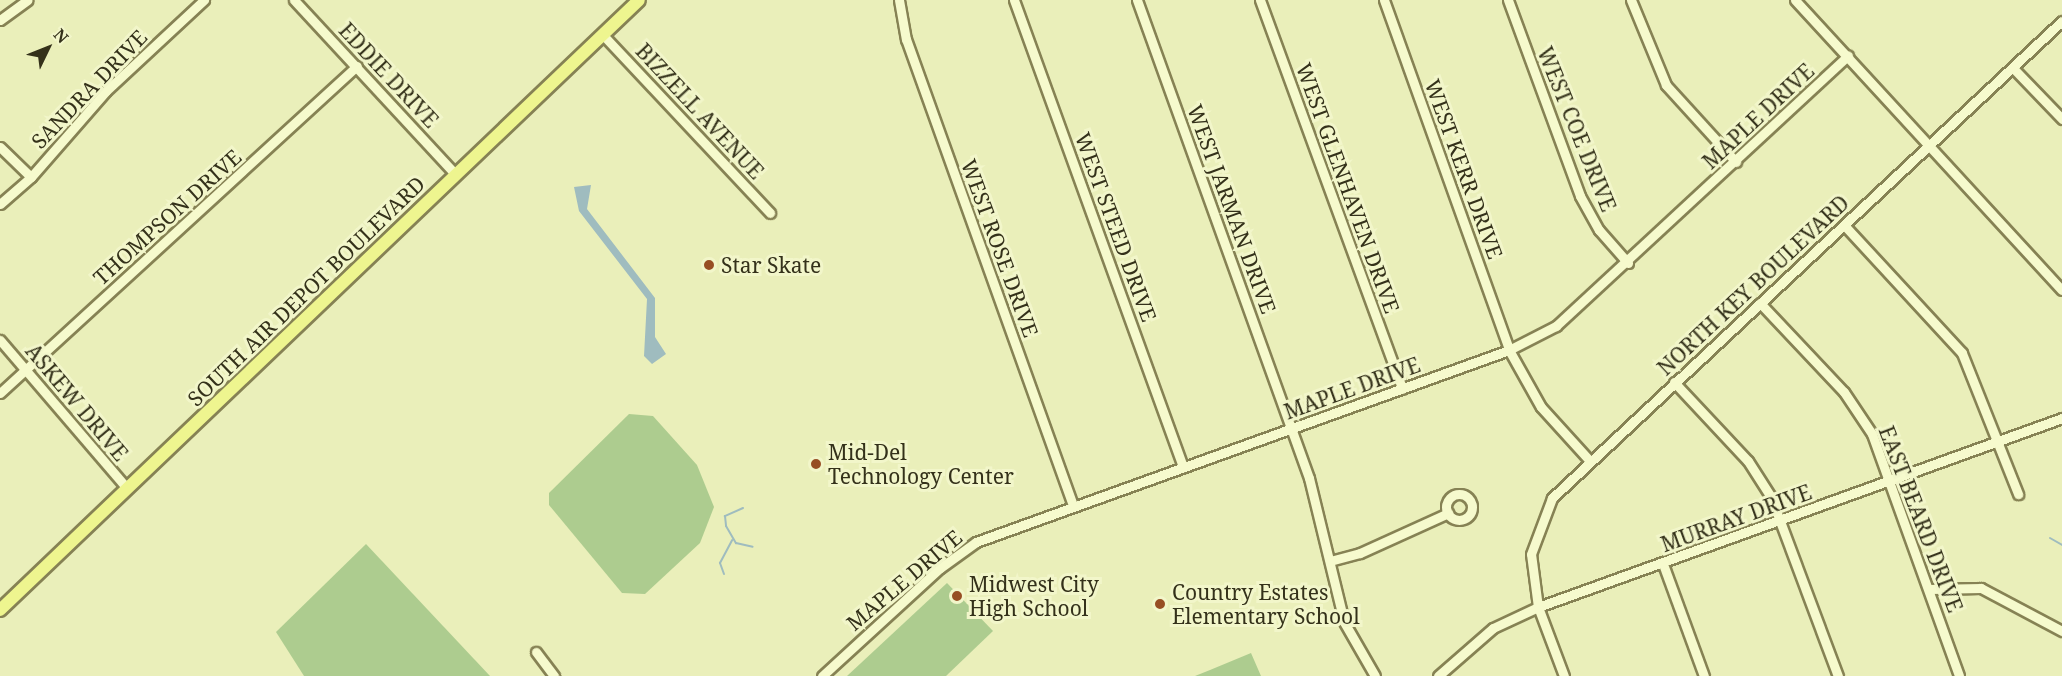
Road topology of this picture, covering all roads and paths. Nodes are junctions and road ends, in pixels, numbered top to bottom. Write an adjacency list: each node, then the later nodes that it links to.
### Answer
1 (28, 0): 13 (street)
2 (204, 0): 24 (street, SANDRA DRIVE)
3 (294, 0): 17 (street, EDDIE DRIVE)
4 (639, 0): 15 (main road, SOUTH AIR DEPOT BOULEVARD)
5 (899, 0): 45 (street, WEST ROSE DRIVE)
6 (1014, 0): 41 (street, WEST STEED DRIVE)
7 (1137, 0): 38 (street, WEST JARMAN DRIVE)
8 (1260, 0): 35 (street, WEST GLENHAVEN DRIVE)
9 (1384, 0): 32 (street, WEST KERR DRIVE)
10 (1508, 0): 28 (street, WEST COE DRIVE)
11 (1631, 0): 22 (street)
12 (1795, 0): 16 (street)
13 (0, 20)
14 (2062, 21): 18 (street, NORTH KEY BOULEVARD)
15 (603, 35): 23 (main road, SOUTH AIR DEPOT BOULEVARD); 26 (street, BIZZELL AVENUE)
16 (1848, 56): 21 (street); 22 (street, MAPLE DRIVE)
17 (357, 66): 23 (street, EDDIE DRIVE); 33 (street, THOMPSON DRIVE)
18 (2013, 68): 19 (street); 21 (street, NORTH KEY BOULEVARD)
19 (2062, 119)
20 (0, 147): 24 (street)
21 (1929, 147): 27 (street, NORTH KEY BOULEVARD); 29 (street)
22 (1736, 162): 28 (street, MAPLE DRIVE)
23 (456, 175): 43 (main road, SOUTH AIR DEPOT BOULEVARD)
24 (31, 177): 25 (street, SANDRA DRIVE)
25 (0, 204)
26 (770, 213)
27 (1844, 225): 30 (street, NORTH KEY BOULEVARD); 39 (street)
28 (1628, 263): 32 (street, MAPLE DRIVE)
29 (2062, 290)
30 (1760, 303): 34 (street, NORTH KEY BOULEVARD); 42 (street, EAST BEARD DRIVE)
31 (0, 340): 33 (street, ASKEW DRIVE)
32 (1509, 350): 35 (street, MAPLE DRIVE); 40 (street, WEST KERR DRIVE)
33 (27, 368): 36 (street, THOMPSON DRIVE); 43 (street, ASKEW DRIVE)
34 (1674, 382): 40 (street, NORTH KEY BOULEVARD); 47 (street)
35 (1402, 389): 38 (street, MAPLE DRIVE)
36 (0, 393)
37 (2062, 418): 39 (street, MURRAY DRIVE)
38 (1292, 429): 41 (street, MAPLE DRIVE); 48 (street, WEST JARMAN DRIVE)
39 (2000, 441): 42 (street, MURRAY DRIVE); 44 (street)
40 (1590, 461): 51 (street, NORTH KEY BOULEVARD)
41 (1183, 467): 45 (street, MAPLE DRIVE)
42 (1892, 482): 47 (street, MURRAY DRIVE); 50 (street, EAST BEARD DRIVE)
43 (127, 488): 52 (main road, SOUTH AIR DEPOT BOULEVARD)
44 (2018, 494)
45 (1073, 506): 56 (street, MAPLE DRIVE)
46 (1448, 513): 48 (street)
47 (1782, 519): 49 (street, MURRAY DRIVE); 61 (street)
48 (1330, 561): 57 (street, WEST JARMAN DRIVE)
49 (1663, 564): 51 (street, MURRAY DRIVE); 60 (street)
50 (1930, 589): 53 (street); 62 (street, EAST BEARD DRIVE)
51 (1538, 607): 58 (street, MURRAY DRIVE); 59 (street, NORTH KEY BOULEVARD)
52 (0, 610)
53 (2062, 631)
54 (536, 652): 55 (street)
55 (554, 676)
56 (822, 676)
57 (1374, 676)
58 (1438, 676)
59 (1564, 676)
60 (1704, 676)
61 (1838, 676)
62 (1959, 676)

